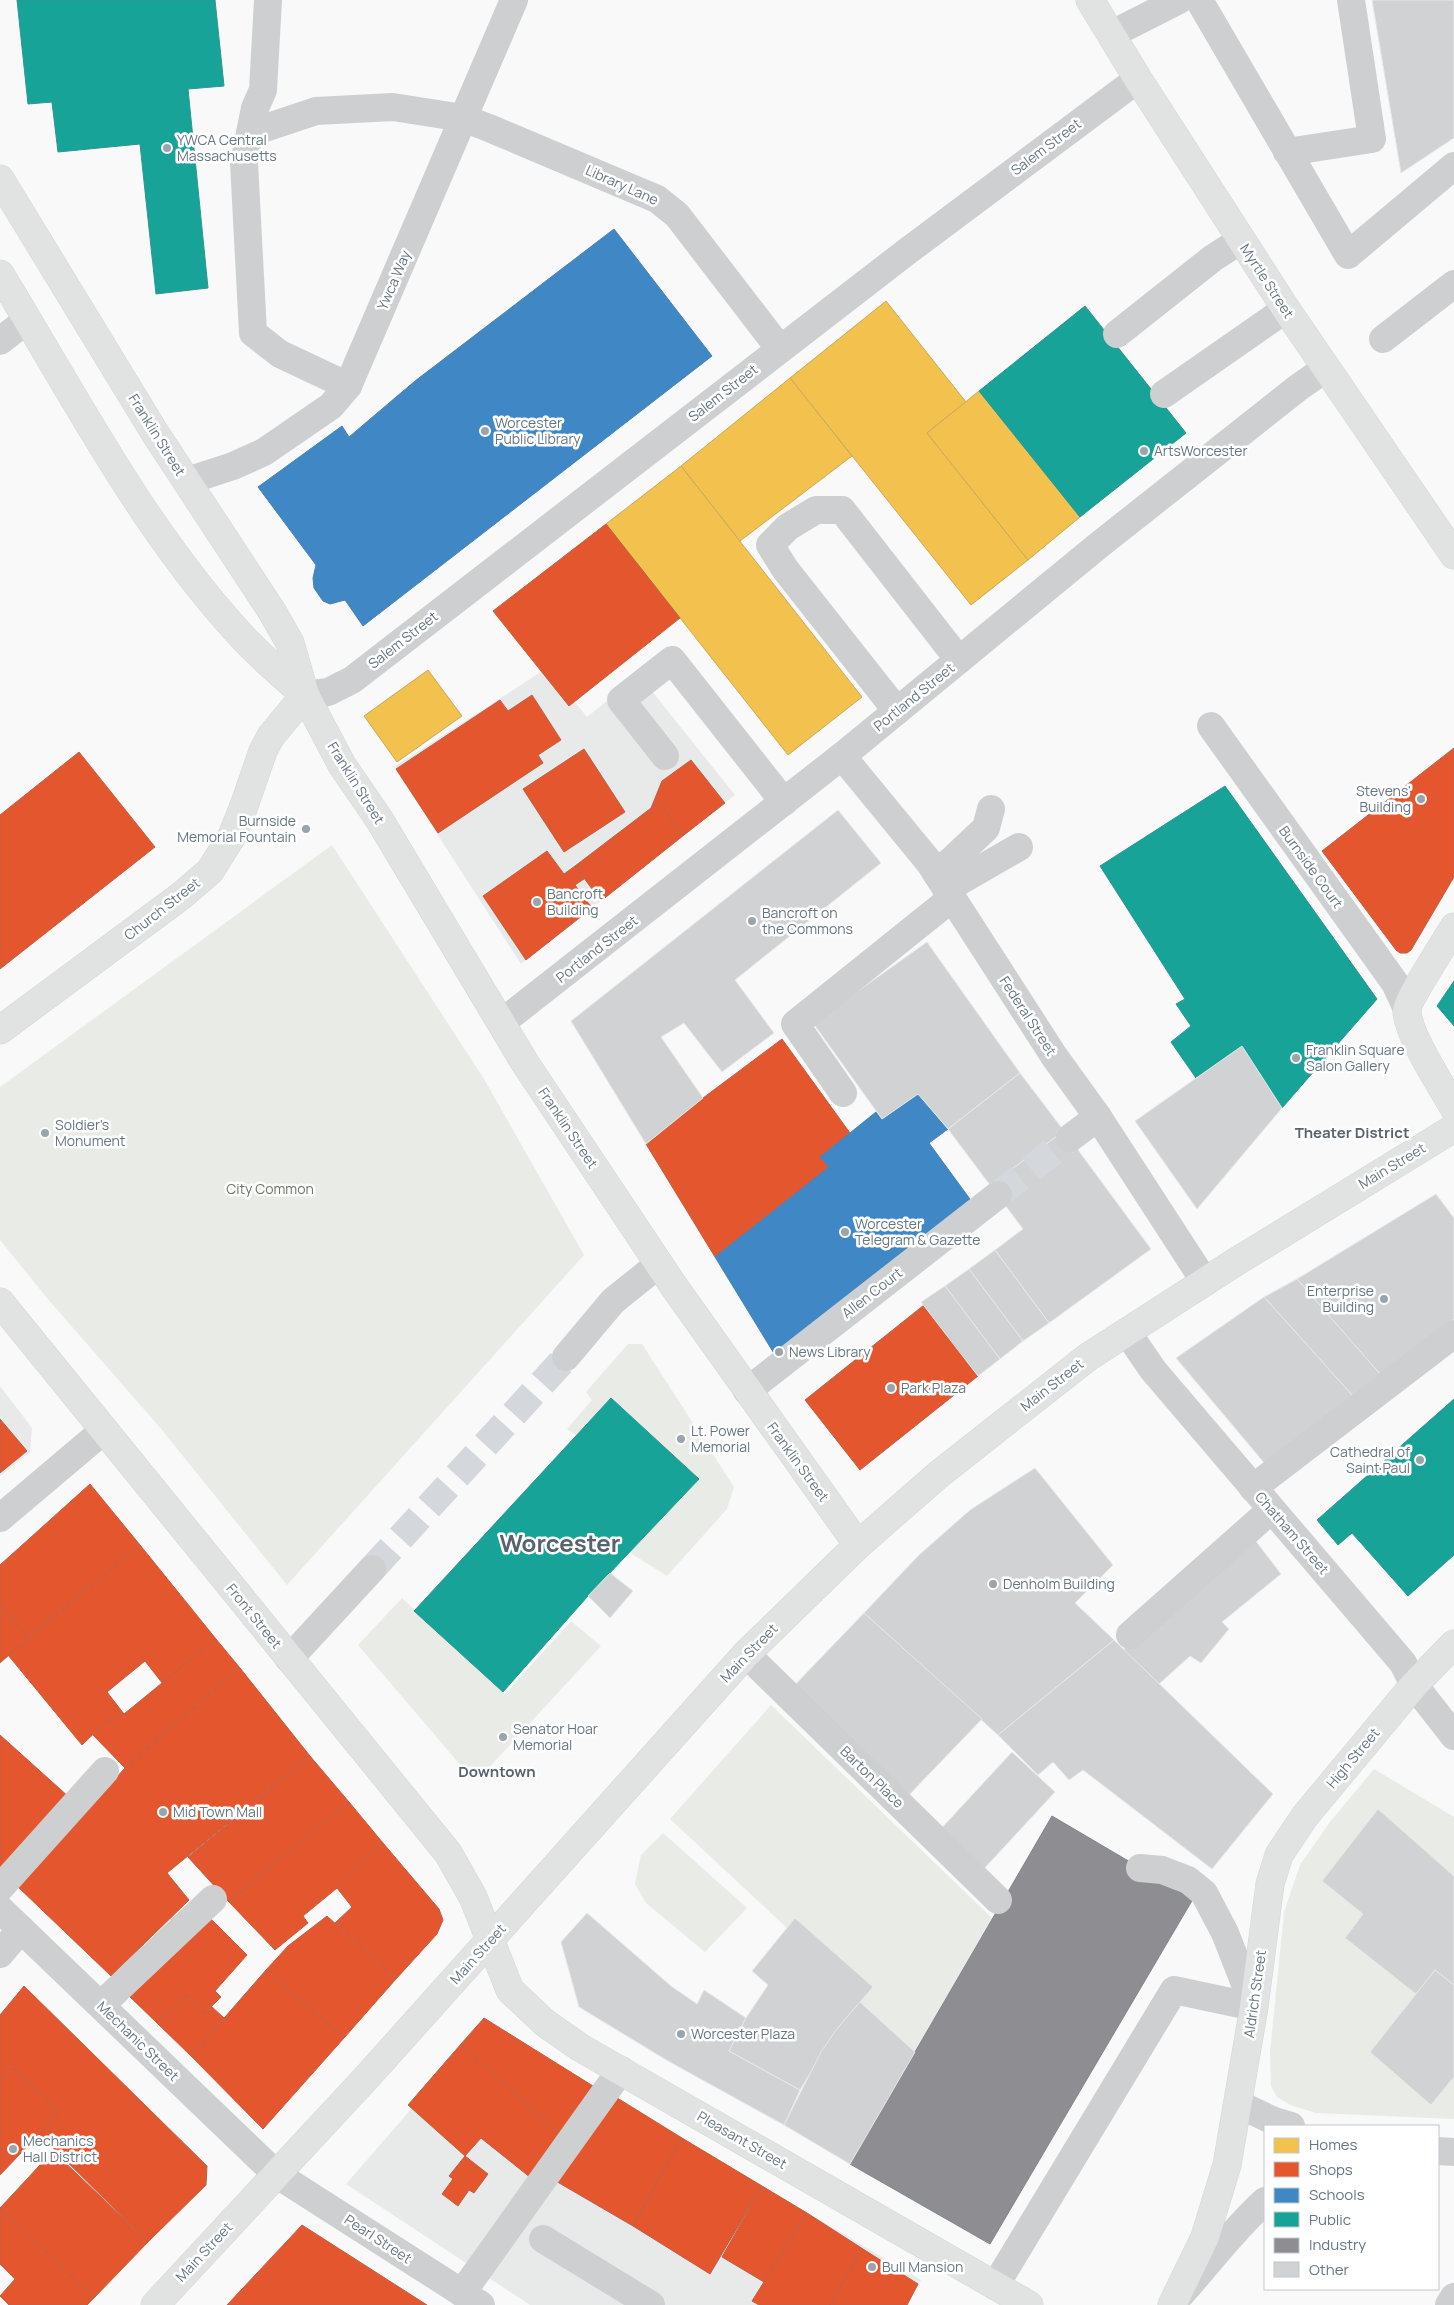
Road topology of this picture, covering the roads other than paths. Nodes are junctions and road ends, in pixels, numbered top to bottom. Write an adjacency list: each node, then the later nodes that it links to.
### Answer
1 (268, 0): 10 (street)
2 (514, 0): 9 (street, Ywca Way)
3 (1090, 0): 7 (main road, Myrtle Street)
4 (1179, 0): 7 (street)
5 (1199, 0): 11 (street)
6 (1351, 0): 11 (street)
7 (1112, 34): 8 (main road, Myrtle Street)
8 (1138, 79): 14 (main road, Myrtle Street); 22 (street, Salem Street)
9 (463, 118): 10 (street, Library Lane); 22 (street, Library Lane); 24 (street, Ywca Way)
10 (250, 133): 24 (street)
11 (1287, 152): 12 (street)
12 (1454, 166)
13 (0, 179): 26 (main road, Franklin Street)
14 (1241, 240): 17 (main road, Myrtle Street); 19 (street)
15 (0, 274): 18 (main road, Franklin Street)
16 (1454, 284): 20 (street)
17 (1286, 309): 23 (main road, Myrtle Street); 25 (street)
18 (27, 320): 21 (street); 29 (main road, Franklin Street)
19 (1117, 334)
20 (1383, 339)
21 (0, 341)
22 (780, 348): 29 (street, Salem Street)
23 (1325, 369): 27 (main road, Myrtle Street); 28 (street, Portland Street)
24 (348, 386): 26 (street, Ywca Way)
25 (1164, 394)
26 (187, 482): 29 (main road, Franklin Street)
27 (1454, 555)
28 (960, 660): 30 (street, Portland Street); 30 (street)
29 (305, 695): 40 (main road, Franklin Street); 41 (main road, Church Street)
30 (897, 711): 33 (street, Portland Street)
31 (1212, 726): 39 (street, Burnside Court)
32 (665, 756): 34 (street)
33 (842, 756): 34 (street, Portland Street); 37 (street, Federal Street)
34 (784, 802): 40 (street, Portland Street)
35 (991, 809): 37 (street)
36 (1019, 847): 37 (street)
37 (945, 886): 42 (street); 44 (street, Federal Street)
38 (1454, 927): 39 (main road)
39 (1407, 1009): 43 (main road)
40 (502, 1023): 48 (main road, Franklin Street)
41 (0, 1030)
42 (843, 1093)
43 (1454, 1108)
44 (1098, 1117): 46 (street); 49 (street, Federal Street)
45 (1454, 1128): 49 (main road, Main Street)
46 (1070, 1138)
47 (998, 1195): 54 (street, Allen Court)
48 (658, 1264): 53 (street); 54 (main road, Franklin Street)
49 (1205, 1282): 51 (main road, Main Street)
50 (0, 1302): 55 (main road, Front Street)
51 (1127, 1332): 56 (street, Chatham Street); 59 (main road, Main Street)
52 (1454, 1334): 56 (street)
53 (566, 1357)
54 (747, 1391): 59 (main road, Franklin Street)
55 (103, 1431): 58 (street); 64 (main road, Front Street)
56 (1253, 1488): 57 (street, Chatham Street)
57 (1271, 1510): 61 (street); 65 (street, Chatham Street)
58 (0, 1518)
59 (858, 1546): 63 (main road, Main Street)
60 (372, 1569): 64 (street)
61 (1130, 1635)
62 (1454, 1644): 65 (main road, High Street)
63 (746, 1654): 72 (street, Barton Place); 75 (main road, Main Street)
64 (289, 1659): 75 (main road, Front Street)
65 (1414, 1685): 66 (street, Chatham Street); 69 (main road, High Street)
66 (1454, 1736)
67 (105, 1772): 70 (street)
68 (1140, 1868): 78 (street)
69 (1270, 1884): 78 (main road, Aldrich Street)
70 (0, 1888)
71 (213, 1899): 77 (street)
72 (998, 1900)
73 (0, 1909): 74 (street, Mechanic Street)
74 (21, 1929): 76 (street); 77 (street, Mechanic Street)
75 (491, 1939): 79 (main road, Pleasant Street); 84 (main road, Main Street)
76 (0, 1954)
77 (101, 2005): 84 (street, Mechanic Street)
78 (1254, 2007): 80 (main road, Aldrich Street); 87 (street)
79 (621, 2070): 87 (main road, Pleasant Street); 89 (street)
80 (1238, 2104): 81 (street); 90 (main road, Aldrich Street)
81 (1288, 2125)
82 (1439, 2152): 83 (street)
83 (1454, 2152)
84 (276, 2174): 89 (street, Pearl Street); 91 (main road, Main Street)
85 (1264, 2202): 90 (street)
86 (543, 2239): 92 (street)
87 (995, 2286): 93 (main road, Pleasant Street)
88 (1454, 2297): 94 (street)
89 (472, 2299)
90 (1172, 2304)
91 (155, 2305)
92 (651, 2305)
93 (1029, 2305)
94 (1449, 2305)

